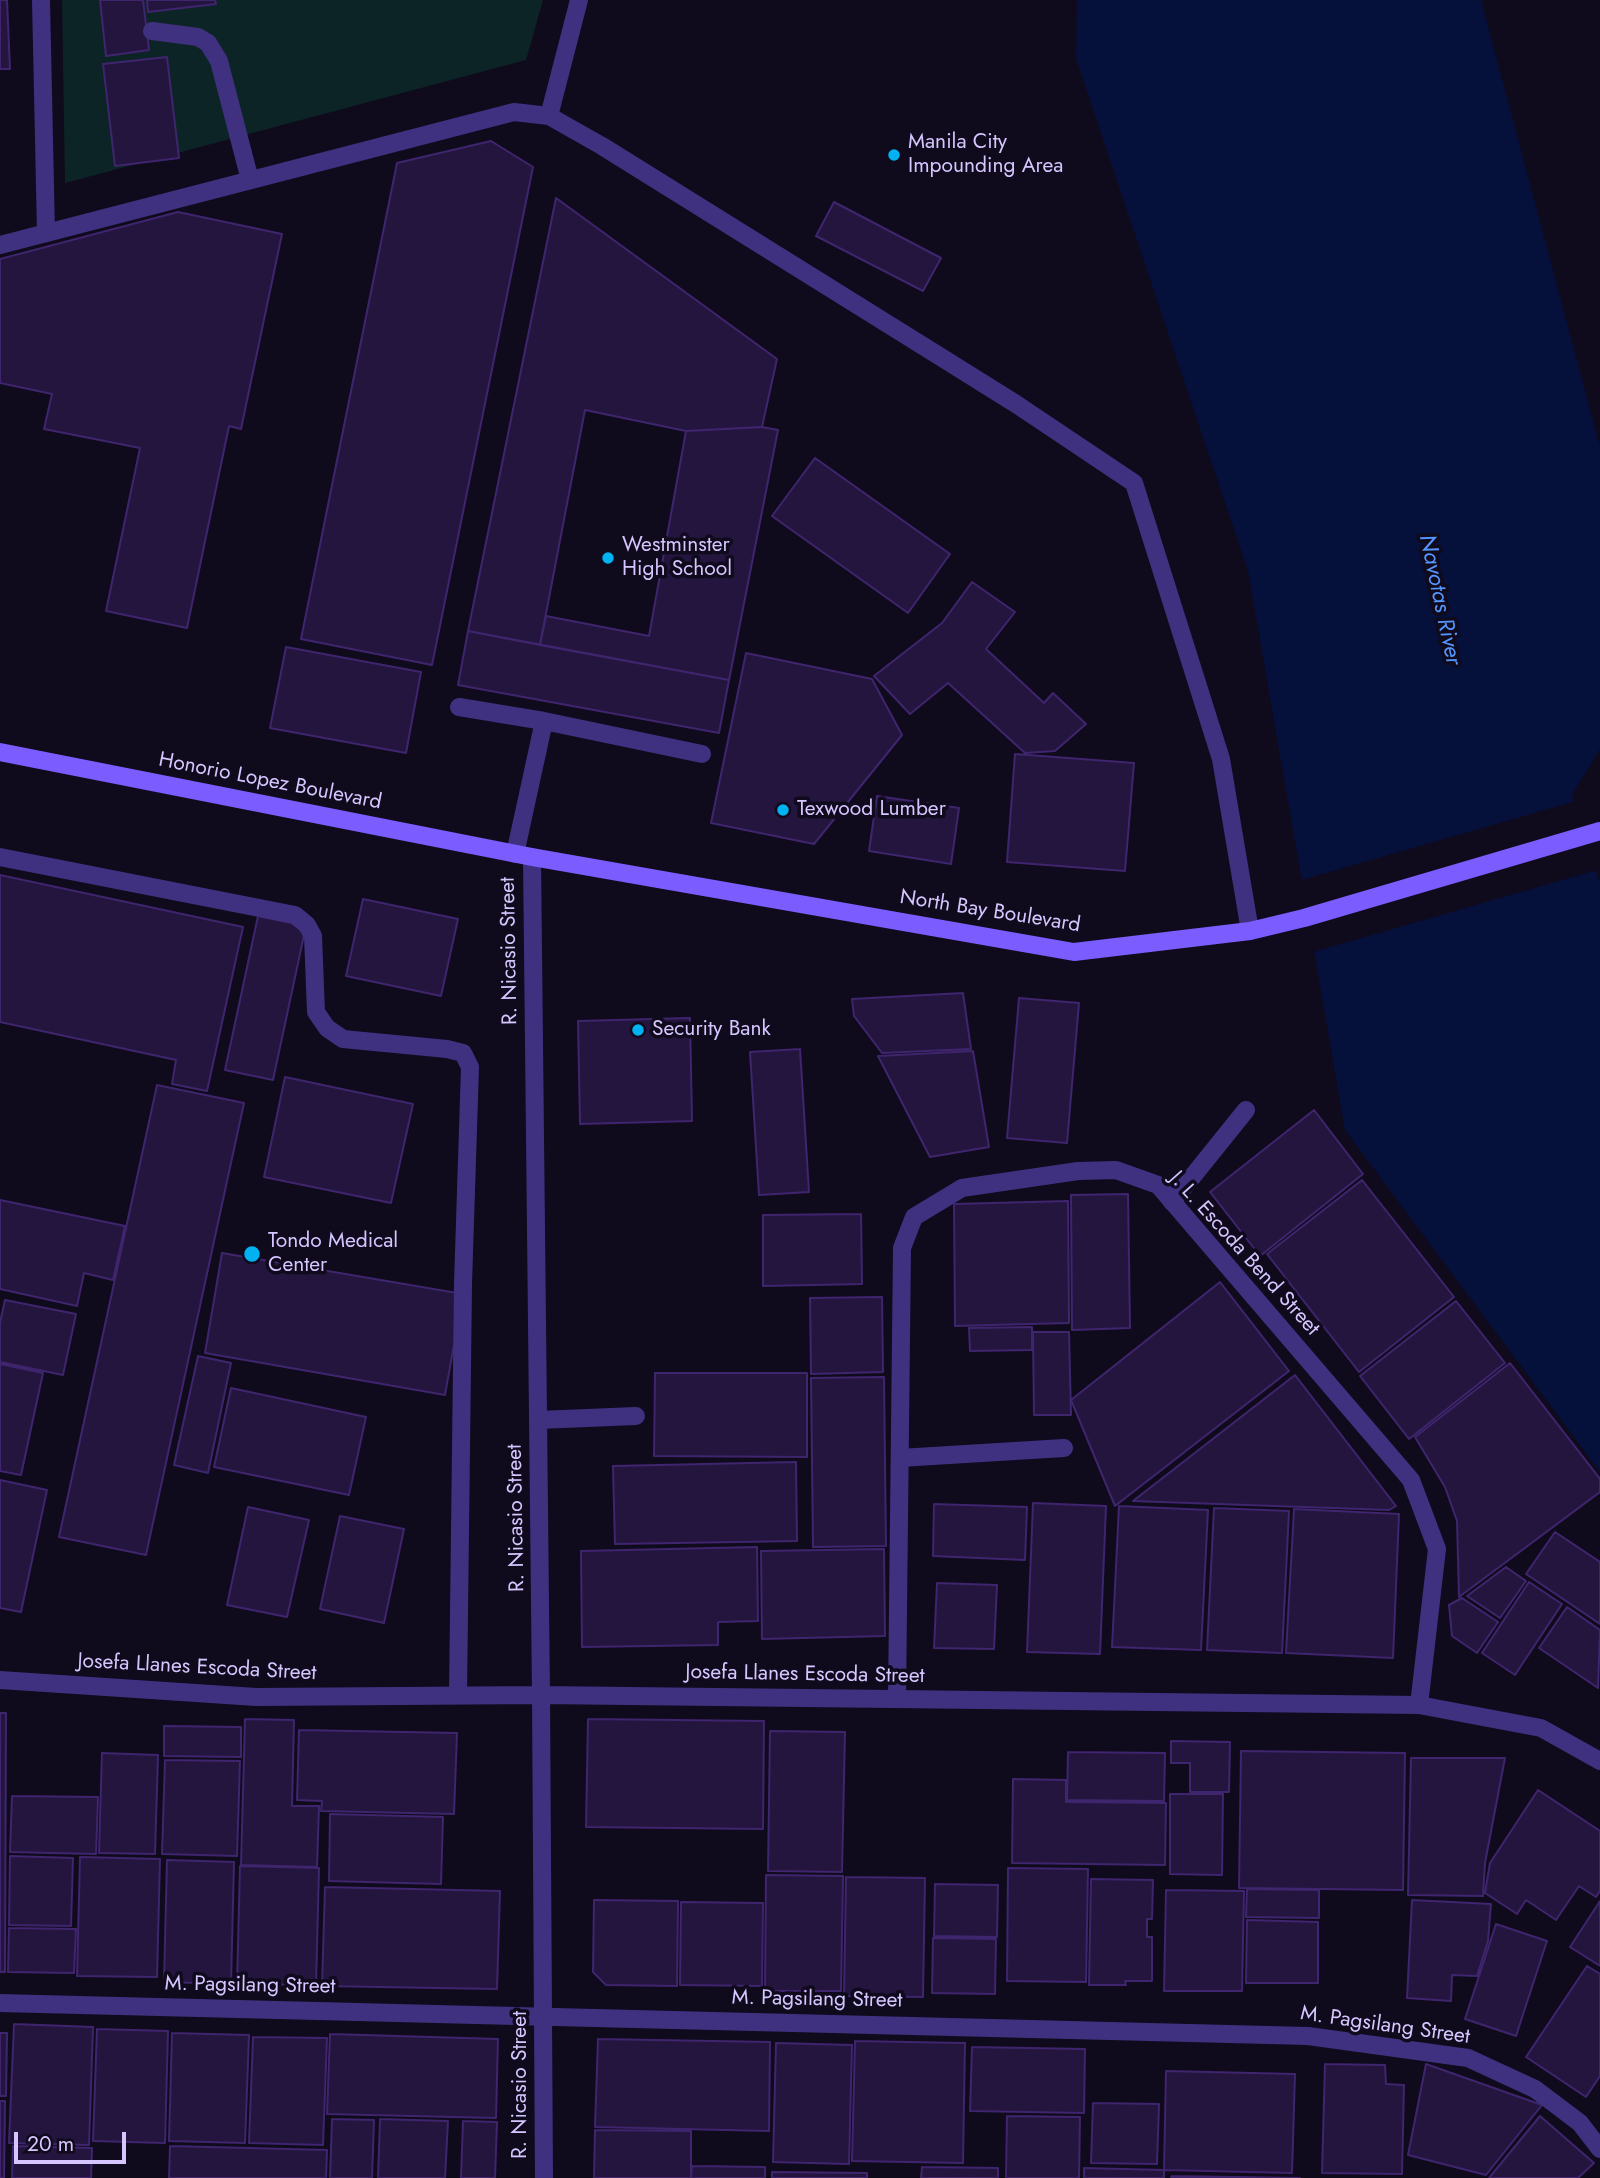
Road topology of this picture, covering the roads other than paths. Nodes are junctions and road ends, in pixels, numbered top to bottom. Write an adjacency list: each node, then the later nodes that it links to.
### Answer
1 (41, 0): 6 (street)
2 (579, 0): 4 (street)
3 (152, 31): 5 (street)
4 (549, 116): 5 (street); 15 (street)
5 (250, 180): 6 (street)
6 (46, 233): 7 (street)
7 (0, 245)
8 (460, 707): 9 (street)
9 (544, 721): 11 (street); 13 (street, R. Nicasio Street)
10 (0, 752): 13 (main road, Honorio Lopez Boulevard)
11 (702, 754)
12 (1593, 833): 15 (main road, North Bay Boulevard)
13 (524, 856): 15 (main road, North Bay Boulevard); 19 (street, R. Nicasio Street)
14 (0, 857): 23 (street)
15 (1250, 931)
16 (1247, 1110): 17 (street)
17 (1172, 1202): 21 (street, J. L. Escoda Bend Street); 26 (street, J. L. Escoda Bend Street)
18 (636, 1416): 19 (street)
19 (538, 1420): 24 (street, R. Nicasio Street)
20 (1064, 1447): 21 (street)
21 (900, 1458): 25 (street, J. L. Escoda Bend Street)
22 (0, 1680): 23 (street, Josefa Llanes Escoda Street)
23 (458, 1695): 24 (street, Josefa Llanes Escoda Street)
24 (541, 1695): 25 (street, Josefa Llanes Escoda Street); 29 (street, R. Nicasio Street)
25 (897, 1699): 26 (street, Josefa Llanes Escoda Street)
26 (1419, 1705): 27 (street, Josefa Llanes Escoda Street)
27 (1600, 1761)
28 (0, 2003): 29 (street, M. Pagsilang Street)
29 (544, 2016): 30 (street, M. Pagsilang Street); 31 (street, R. Nicasio Street)
30 (1600, 2149)
31 (544, 2178)

